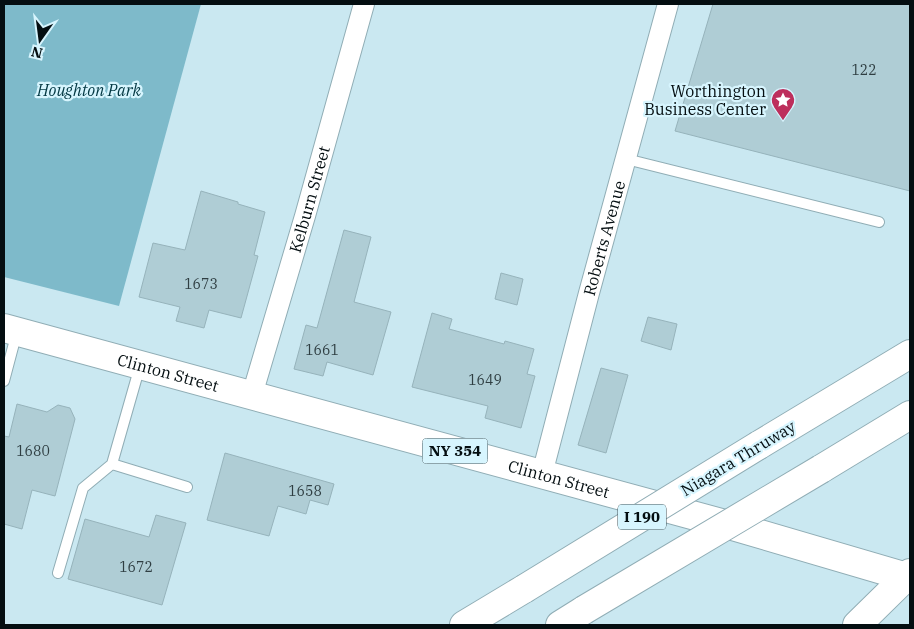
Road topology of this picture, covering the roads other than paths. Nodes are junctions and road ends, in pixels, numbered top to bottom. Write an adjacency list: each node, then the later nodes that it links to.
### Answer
1 (364, 4): 9 (street, Kelburn Street)
2 (668, 4): 3 (street, Roberts Avenue)
3 (626, 159): 4 (lane); 12 (street, Roberts Avenue)
4 (879, 222)
5 (10, 330): 7 (main road, Clinton Street / NY 354); 8 (lane)
6 (910, 354): 16 (main road, Niagara Thruway / I 190, bridge)
7 (141, 365): 9 (main road, Clinton Street / NY 354); 11 (lane)
8 (4, 381)
9 (252, 395): 12 (main road, Clinton Street / NY 354)
10 (910, 415): 17 (main road, bridge)
11 (112, 464): 13 (lane); 14 (lane)
12 (542, 474): 15 (main road, Clinton Street / NY 354)
13 (187, 487)
14 (58, 573)
15 (909, 576): 18 (main road)
16 (464, 625)
17 (560, 625)
18 (857, 625)

